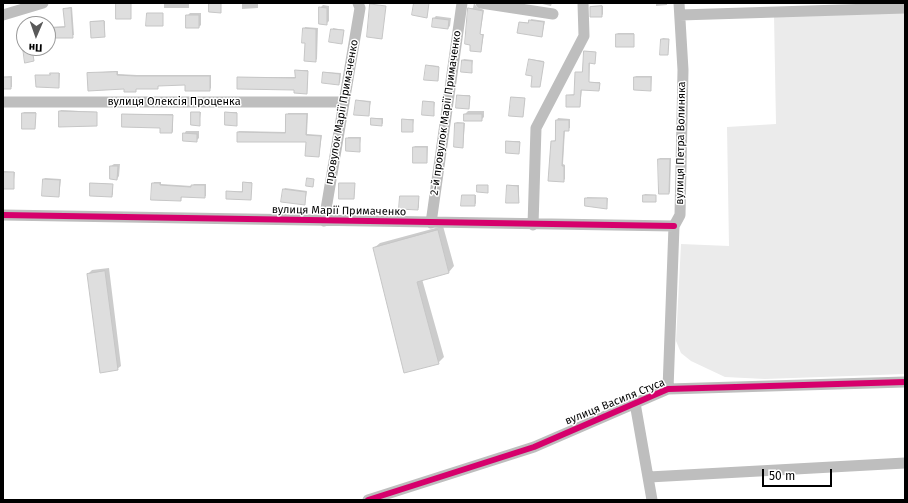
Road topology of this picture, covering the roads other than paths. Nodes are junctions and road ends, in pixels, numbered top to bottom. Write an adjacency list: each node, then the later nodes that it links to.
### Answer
1 (43, 3): 10 (street)
2 (358, 3): 13 (street, провулок Марії Примаченко)
3 (462, 3): 16 (street, 2-й провулок Марії Примаченко)
4 (481, 3): 9 (street)
5 (583, 3): 17 (street)
6 (679, 3): 11 (street, вулиця Петра Волиняка)
7 (815, 7): 8 (street); 11 (street)
8 (905, 8)
9 (554, 14)
10 (3, 15)
11 (680, 15): 18 (street, вулиця Петра Волиняка)
12 (3, 102): 13 (street, вулиця Олексія Проценка)
13 (344, 102): 15 (street, провулок Марії Примаченко)
14 (3, 215): 15 (street, вулиця Марії Примаченко)
15 (324, 220): 16 (street, вулиця Марії Примаченко)
16 (431, 223): 17 (street, вулиця Марії Примаченко)
17 (533, 225): 18 (street, вулиця Марії Примаченко)
18 (674, 226): 20 (street, вулиця Петра Волиняка)
19 (905, 382): 20 (street, вулиця Василя Стуса)
20 (668, 389): 21 (street, вулиця Василя Стуса)
21 (635, 403): 23 (street); 24 (street, вулиця Василя Стуса)
22 (905, 463): 23 (street)
23 (649, 476): 25 (street)
24 (375, 499)
25 (652, 500)

